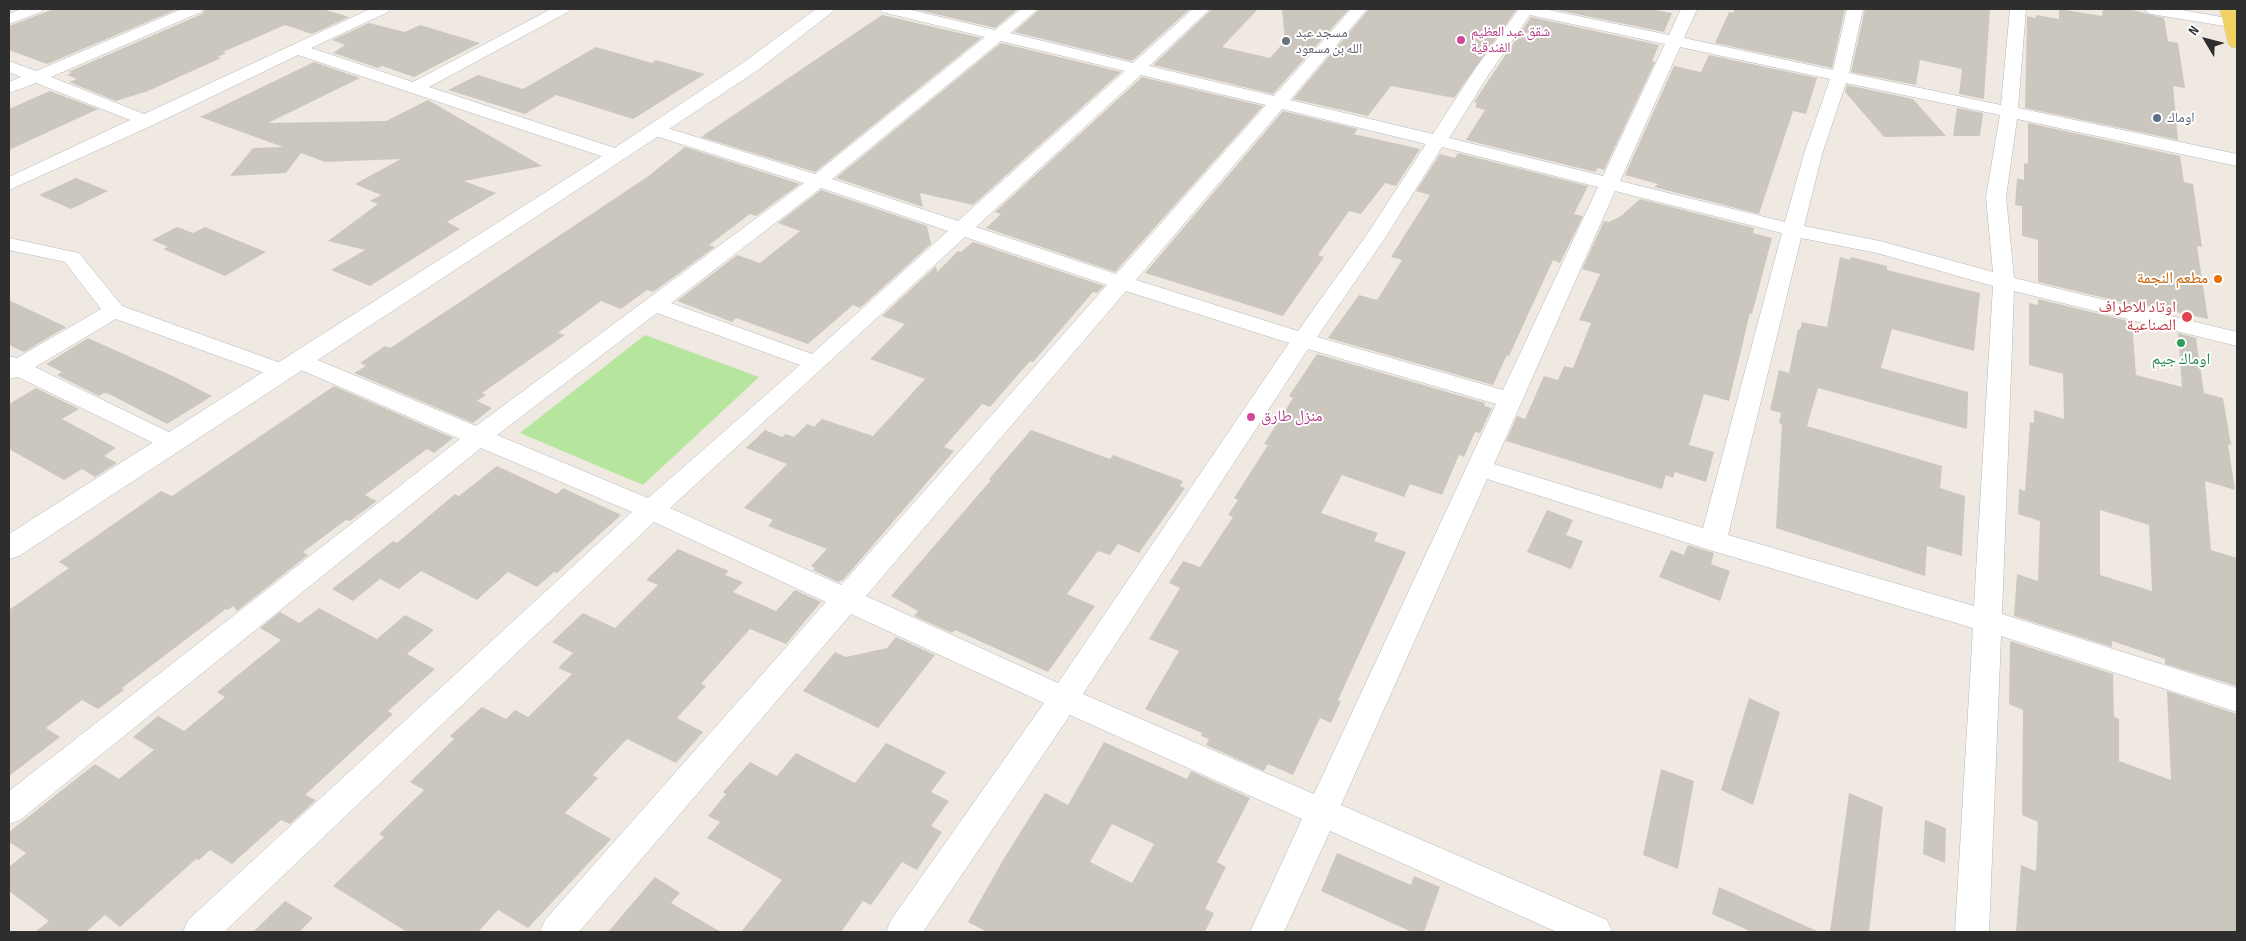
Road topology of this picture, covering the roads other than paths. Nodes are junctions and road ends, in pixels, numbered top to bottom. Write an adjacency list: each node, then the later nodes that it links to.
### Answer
1 (35, 9): 16 (street)
2 (195, 9): 24 (street)
3 (382, 9): 20 (street)
4 (562, 9): 26 (street)
5 (827, 9): 30 (street)
6 (888, 9): 17 (street)
7 (1030, 9): 17 (street)
8 (1202, 9): 22 (street)
9 (1359, 9): 27 (street)
10 (1527, 9): 18 (street); 31 (street)
11 (1688, 9): 18 (street)
12 (1856, 9): 23 (street)
13 (2018, 9): 28 (street)
14 (2151, 9): 15 (street)
15 (2231, 16): 19 (main road)
16 (9, 19)
17 (997, 34): 22 (street); 34 (street)
18 (1674, 41): 23 (street); 35 (street)
19 (2237, 43)
20 (297, 49): 26 (street); 29 (street)
21 (9, 66): 24 (street)
22 (1139, 68): 27 (street); 37 (street)
23 (1840, 76): 28 (street); 38 (street)
24 (37, 77): 25 (street); 29 (street)
25 (9, 88)
26 (414, 89): 32 (street)
27 (1276, 103): 31 (street); 41 (street)
28 (2009, 112): 33 (street); 40 (street)
29 (147, 121): 36 (street)
30 (655, 130): 32 (street); 34 (street)
31 (1438, 141): 35 (street); 45 (street)
32 (617, 155): 47 (street)
33 (2237, 160)
34 (818, 181): 37 (street); 42 (street)
35 (1609, 183): 38 (street); 49 (street)
36 (9, 184)
37 (961, 230): 41 (street); 46 (street)
38 (1793, 230): 40 (street); 54 (street)
39 (9, 244): 43 (street)
40 (2004, 282): 44 (street); 57 (street)
41 (1122, 283): 45 (street); 56 (street)
42 (653, 304): 46 (street); 50 (street)
43 (114, 311): 47 (street); 48 (street)
44 (2237, 339)
45 (1303, 340): 49 (street); 58 (street)
46 (816, 363): 53 (street)
47 (292, 366): 50 (street); 51 (street)
48 (12, 368): 51 (street)
49 (1510, 400): 52 (street)
50 (480, 436): 53 (street); 60 (street)
51 (172, 444): 55 (street)
52 (1479, 468): 54 (street); 61 (street)
53 (651, 510): 56 (street); 62 (street)
54 (1713, 541): 57 (street)
55 (9, 548)
56 (845, 598): 58 (street); 63 (street)
57 (1988, 621): 59 (street); 67 (street)
58 (1064, 699): 61 (street); 64 (street)
59 (2237, 700)
60 (9, 810)
61 (1322, 812): 65 (street); 66 (street)
62 (200, 932)
63 (557, 932)
64 (903, 932)
65 (1267, 932)
66 (1595, 932)
67 (1972, 932)

